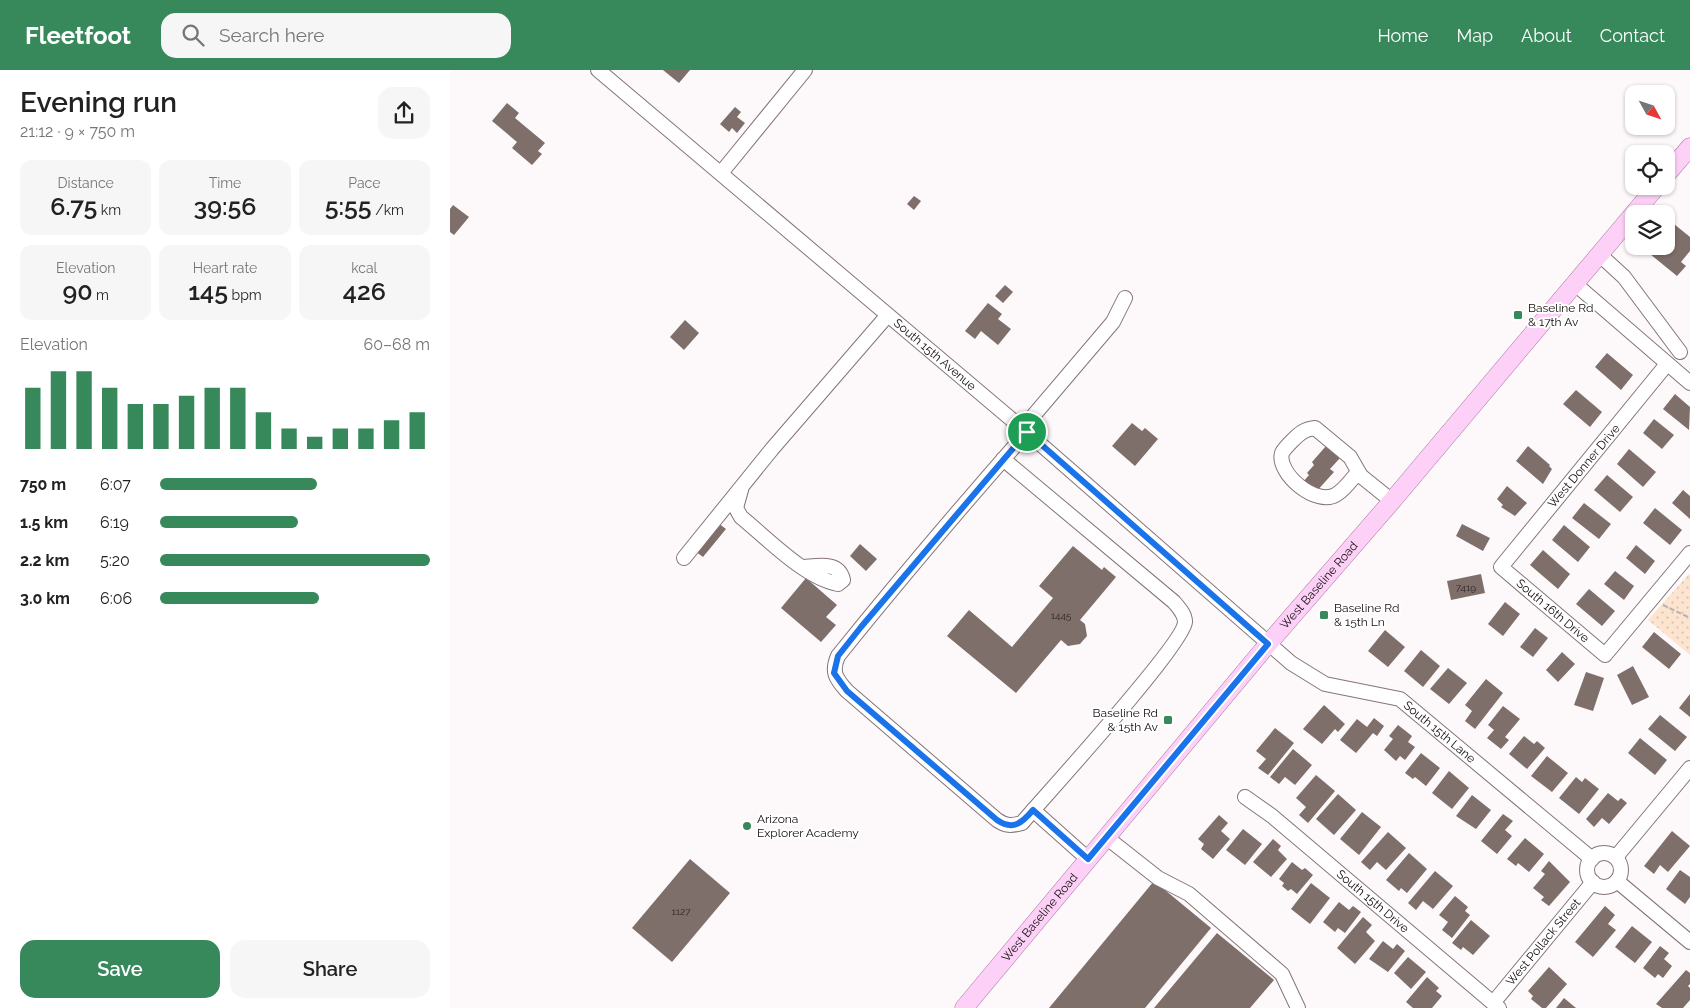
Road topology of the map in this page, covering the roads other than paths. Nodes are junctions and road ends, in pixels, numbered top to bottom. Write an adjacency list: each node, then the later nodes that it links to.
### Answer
1 (598, 70): 5 (street, South 15th Avenue)
2 (805, 70): 5 (street)
3 (1690, 147): 4 (main road)
4 (1675, 164)
5 (721, 173): 10 (street, South 15th Avenue)
6 (1648, 195): 7 (main road, West Baseline Road)
7 (1599, 254): 8 (main road, West Baseline Road); 11 (street)
8 (1574, 284): 12 (street); 18 (main road, West Baseline Road)
9 (1125, 298): 14 (street)
10 (887, 316): 14 (street, South 15th Avenue); 17 (street)
11 (1680, 352)
12 (1667, 364): 13 (street); 22 (street, West Donner Drive)
13 (1690, 384)
14 (1024, 430): 15 (street); 23 (street, South 15th Avenue)
15 (1003, 459): 26 (street); 26 (street)
16 (1358, 472): 16 (street); 18 (street)
17 (743, 484): 20 (street); 21 (street)
18 (1392, 501): 23 (main road, West Baseline Road)
19 (1690, 553): 22 (street, South 16th Drive)
20 (684, 558)
21 (804, 567)
22 (1500, 567)
23 (1268, 644): 27 (main road, West Baseline Road); 30 (street, South 15th Lane)
24 (1690, 768): 28 (street)
25 (1245, 797): 34 (street, South 15th Drive)
26 (1033, 810): 29 (street)
27 (1106, 837): 29 (main road, West Baseline Road); 36 (street)
28 (1616, 857): 30 (street); 31 (street)
29 (1088, 859): 35 (main road, West Baseline Road)
30 (1592, 859): 32 (street)
31 (1617, 881): 32 (street); 33 (street)
32 (1593, 882): 34 (street, West Pollack Street)
33 (1690, 942)
34 (1496, 1006)
35 (964, 1008)
36 (1298, 1008)

